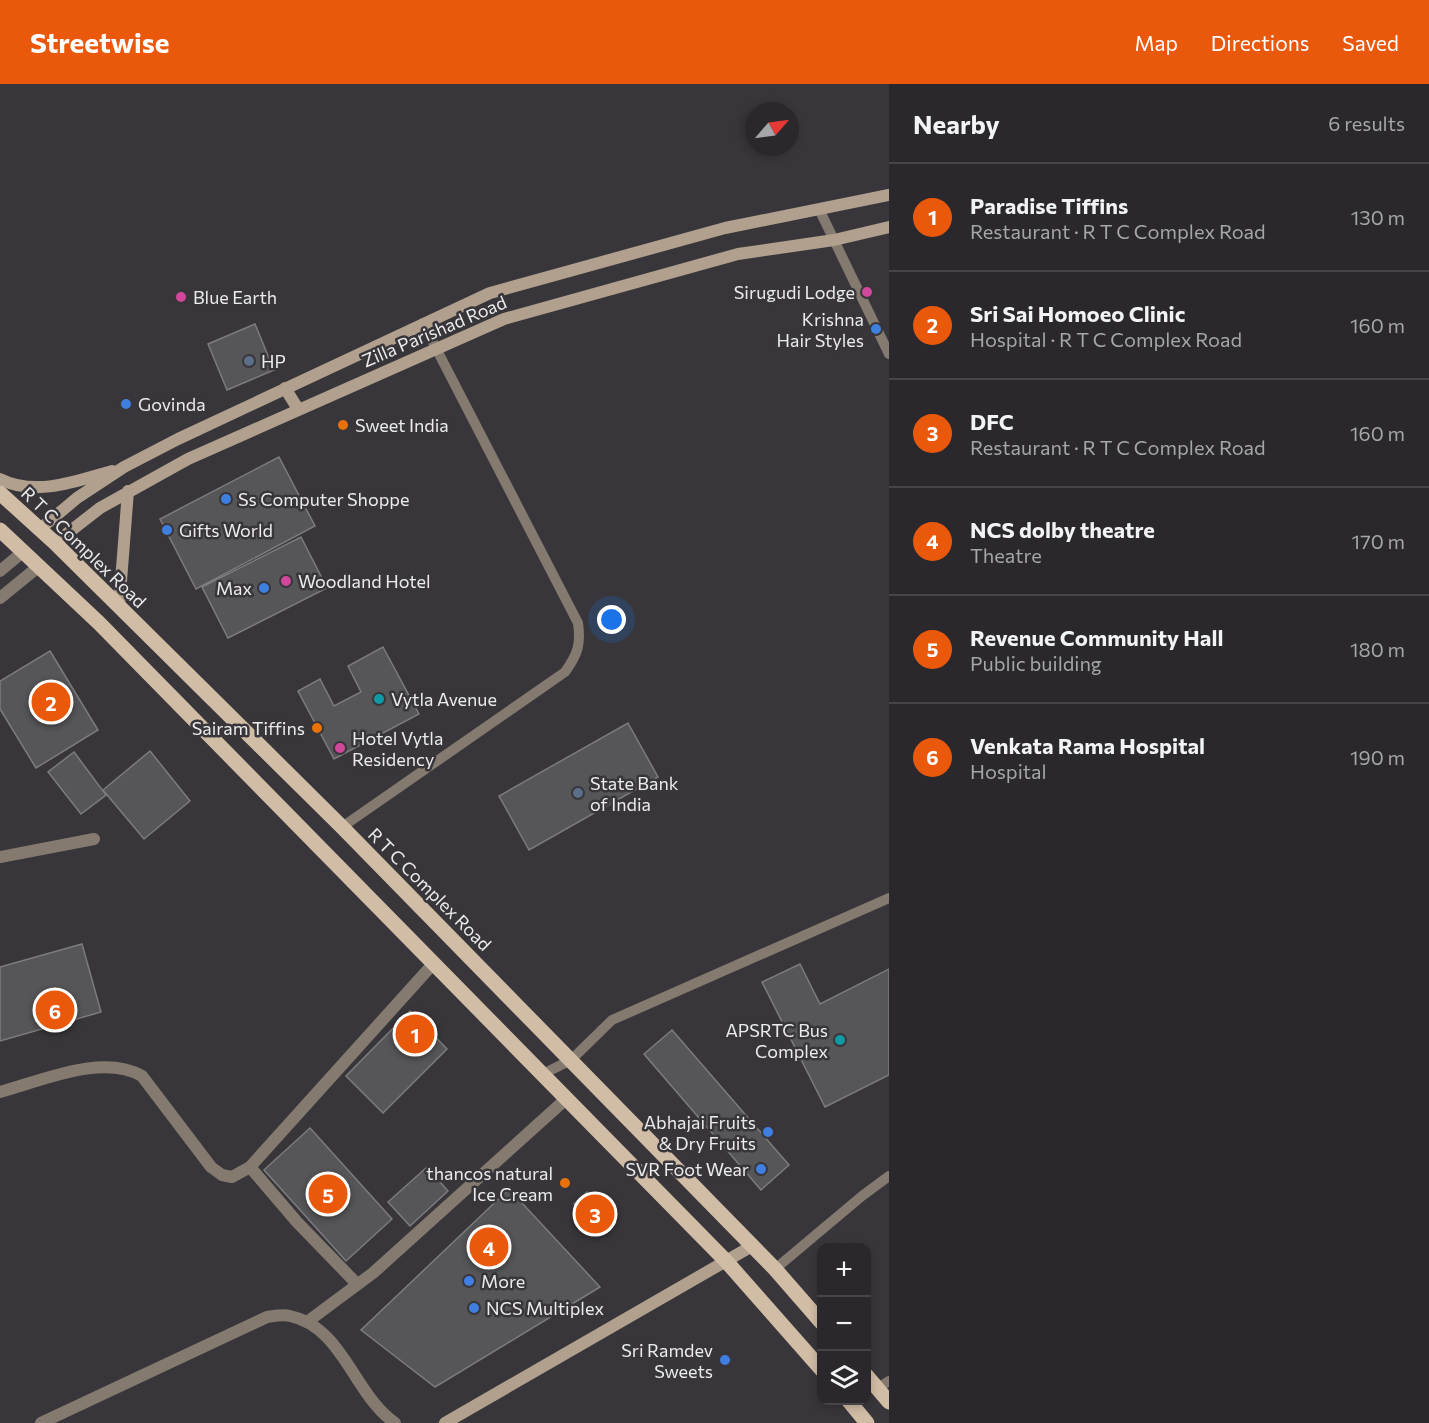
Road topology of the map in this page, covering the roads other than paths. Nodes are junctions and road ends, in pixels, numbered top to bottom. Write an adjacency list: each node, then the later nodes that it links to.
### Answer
1 (889, 195): 2 (main road, Zilla Parishad Road)
2 (820, 211): 4 (lane); 5 (main road, Zilla Parishad Road)
3 (889, 227): 4 (main road, Zilla Parishad Road)
4 (834, 240): 6 (main road, Zilla Parishad Road); 7 (lane)
5 (423, 322): 6 (lane); 8 (main road, Zilla Parishad Road)
6 (436, 348): 9 (main road, Zilla Parishad Road); 22 (lane)
7 (889, 354)
8 (285, 388): 9 (main road); 10 (main road, Zilla Parishad Road)
9 (298, 410): 12 (main road, Zilla Parishad Road)
10 (124, 467): 11 (main road); 14 (main road)
11 (0, 478)
12 (128, 491): 16 (main road, Zilla Parishad Road); 21 (main road)
13 (0, 493): 14 (main road, R T C Complex Road)
14 (40, 529): 16 (main road, R T C Complex Road); 17 (main road)
15 (2, 538): 17 (main road)
16 (55, 543): 18 (main road); 21 (main road, R T C Complex Road)
17 (24, 551): 18 (main road); 19 (street)
18 (38, 567): 20 (street); 26 (main road)
19 (0, 571)
20 (0, 598)
21 (118, 607): 22 (main road, R T C Complex Road)
22 (342, 827): 27 (main road, R T C Complex Road)
23 (94, 839): 24 (street)
24 (0, 857)
25 (889, 897): 27 (lane)
26 (433, 964): 28 (main road); 31 (street)
27 (571, 1060): 28 (lane); 33 (main road, R T C Complex Road)
28 (541, 1074): 30 (main road)
29 (0, 1092): 31 (street)
30 (566, 1099): 34 (main road); 36 (street)
31 (250, 1167): 36 (street)
32 (889, 1176): 35 (lane)
33 (752, 1246): 34 (main road); 35 (main road, R T C Complex Road)
34 (726, 1261): 39 (main road); 45 (main road)
35 (775, 1269): 37 (main road, R T C Complex Road)
36 (357, 1284): 38 (street)
37 (817, 1317)
38 (307, 1322): 43 (street); 44 (street)
39 (817, 1364)
40 (883, 1385): 41 (main road)
41 (889, 1402)
42 (851, 1405): 46 (main road)
43 (41, 1423)
44 (395, 1423)
45 (445, 1423)
46 (867, 1423)

